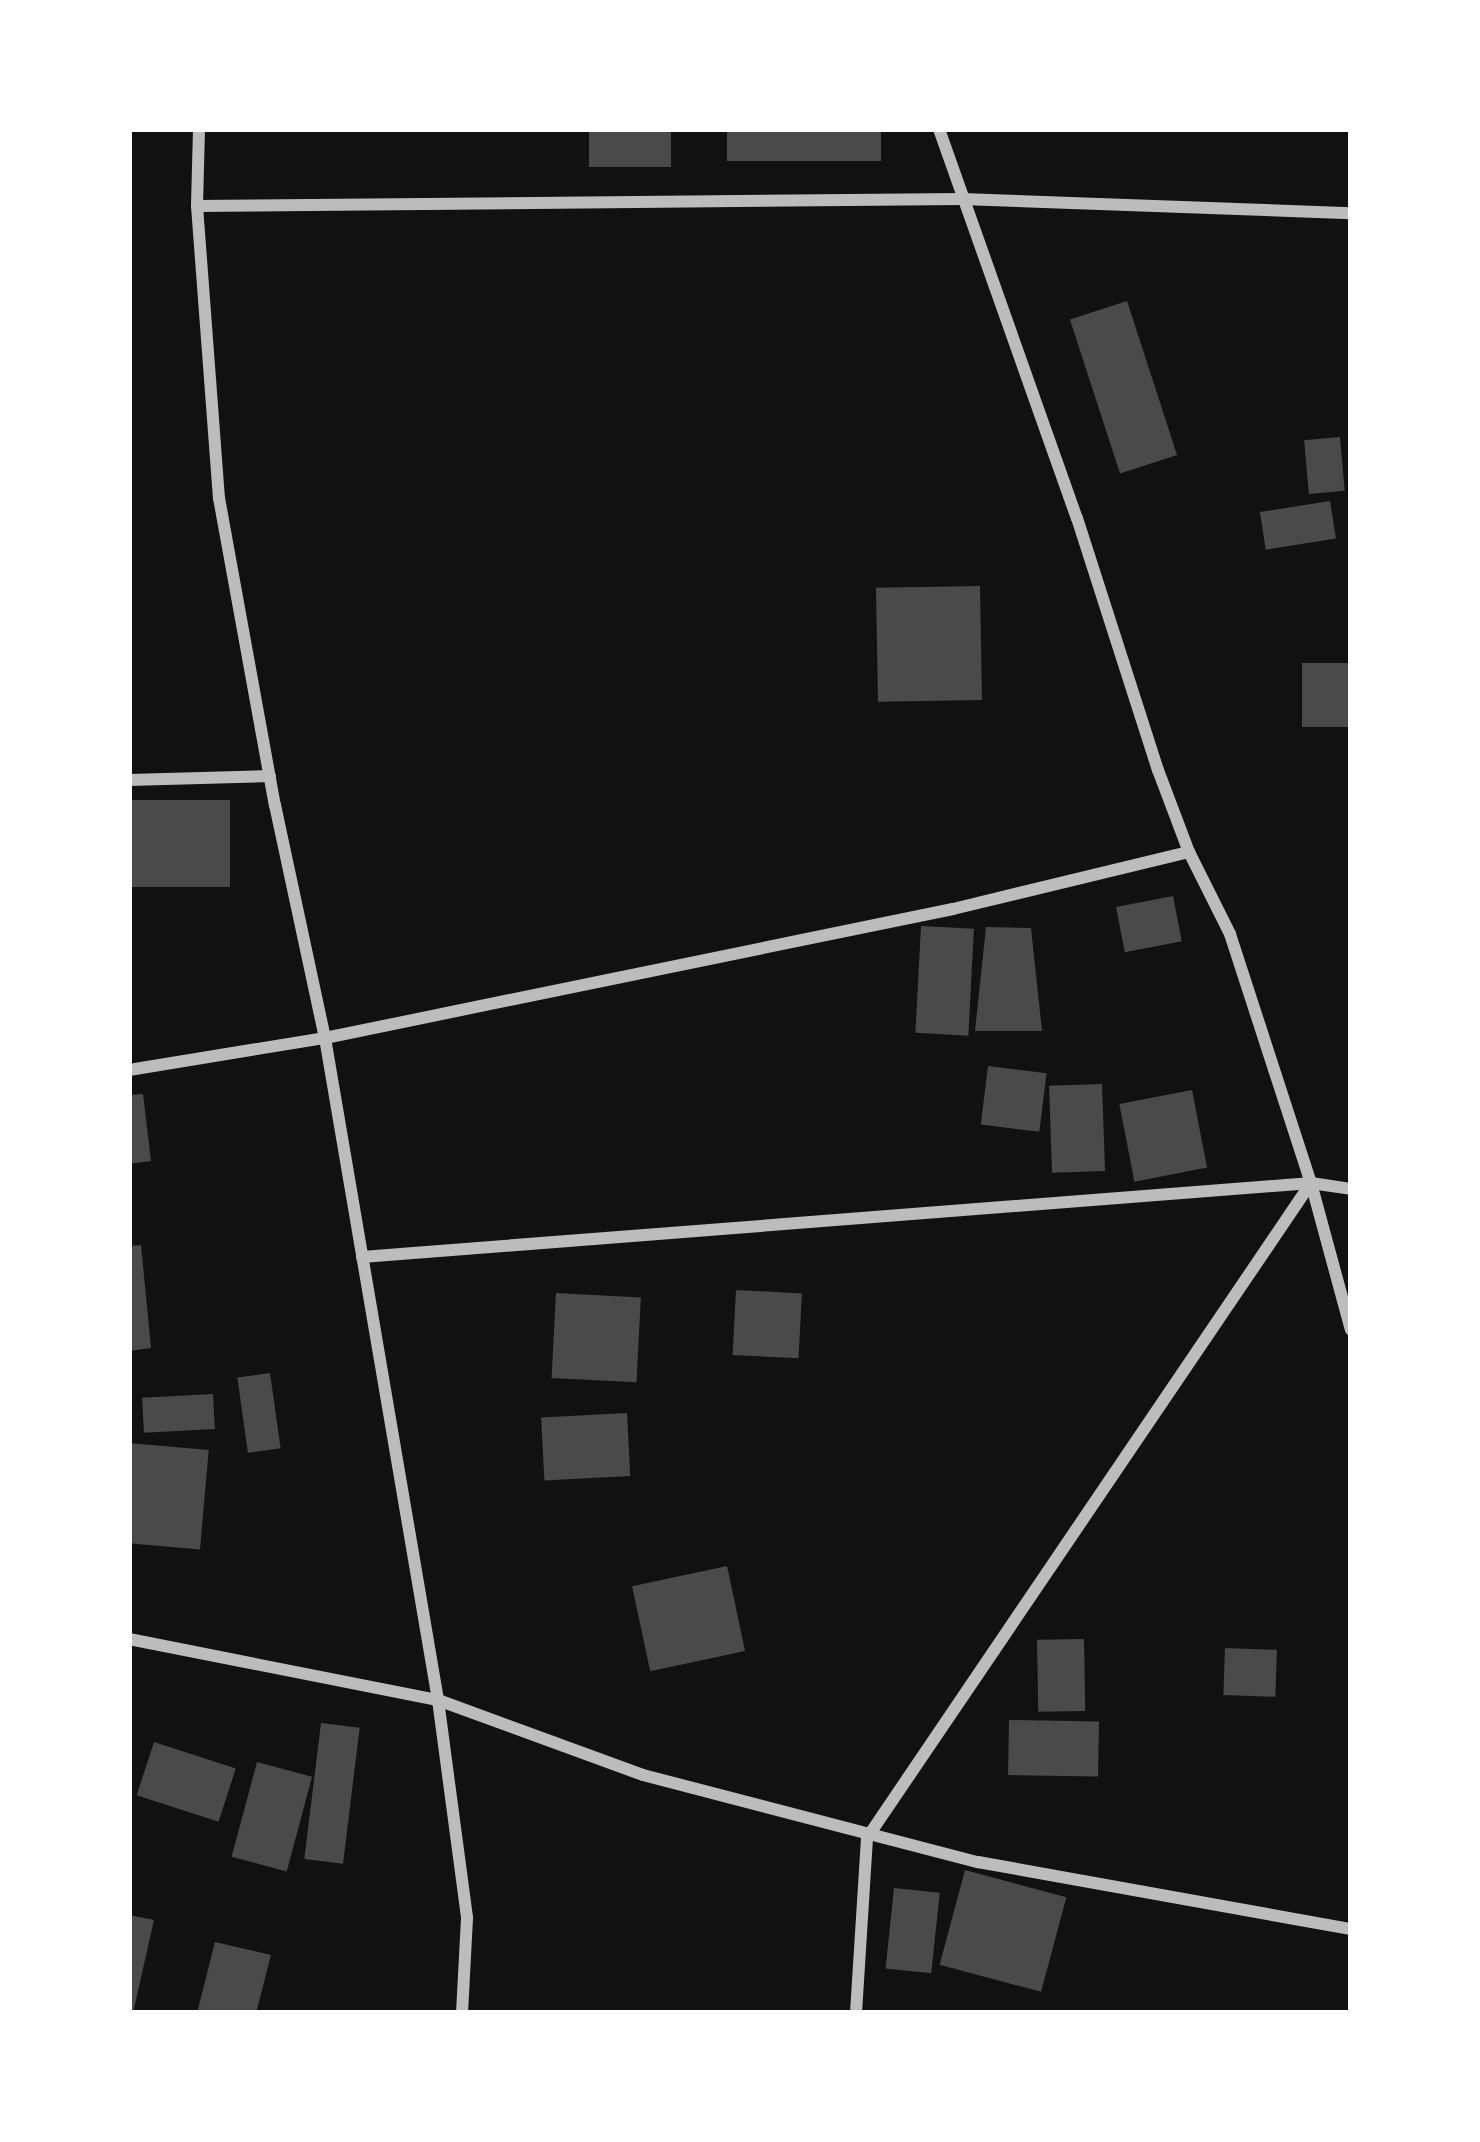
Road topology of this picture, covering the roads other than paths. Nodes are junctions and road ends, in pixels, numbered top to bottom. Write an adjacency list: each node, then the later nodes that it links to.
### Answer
1 (199, 129): 4 (street)
2 (939, 129): 3 (street)
3 (962, 199): 4 (street); 5 (street); 8 (street)
4 (197, 206): 6 (street)
5 (1351, 213)
6 (270, 776): 7 (street); 9 (street)
7 (129, 780)
8 (1189, 852): 9 (street); 11 (street)
9 (325, 1038): 10 (street); 13 (street)
10 (129, 1070)
11 (1311, 1183): 12 (street); 13 (street); 14 (street); 17 (street)
12 (1351, 1189)
13 (362, 1257): 16 (street)
14 (1351, 1330)
15 (129, 1639): 16 (street)
16 (438, 1700): 17 (street); 19 (street)
17 (872, 1832): 18 (street); 20 (street)
18 (1351, 1929)
19 (462, 2013)
20 (856, 2013)

